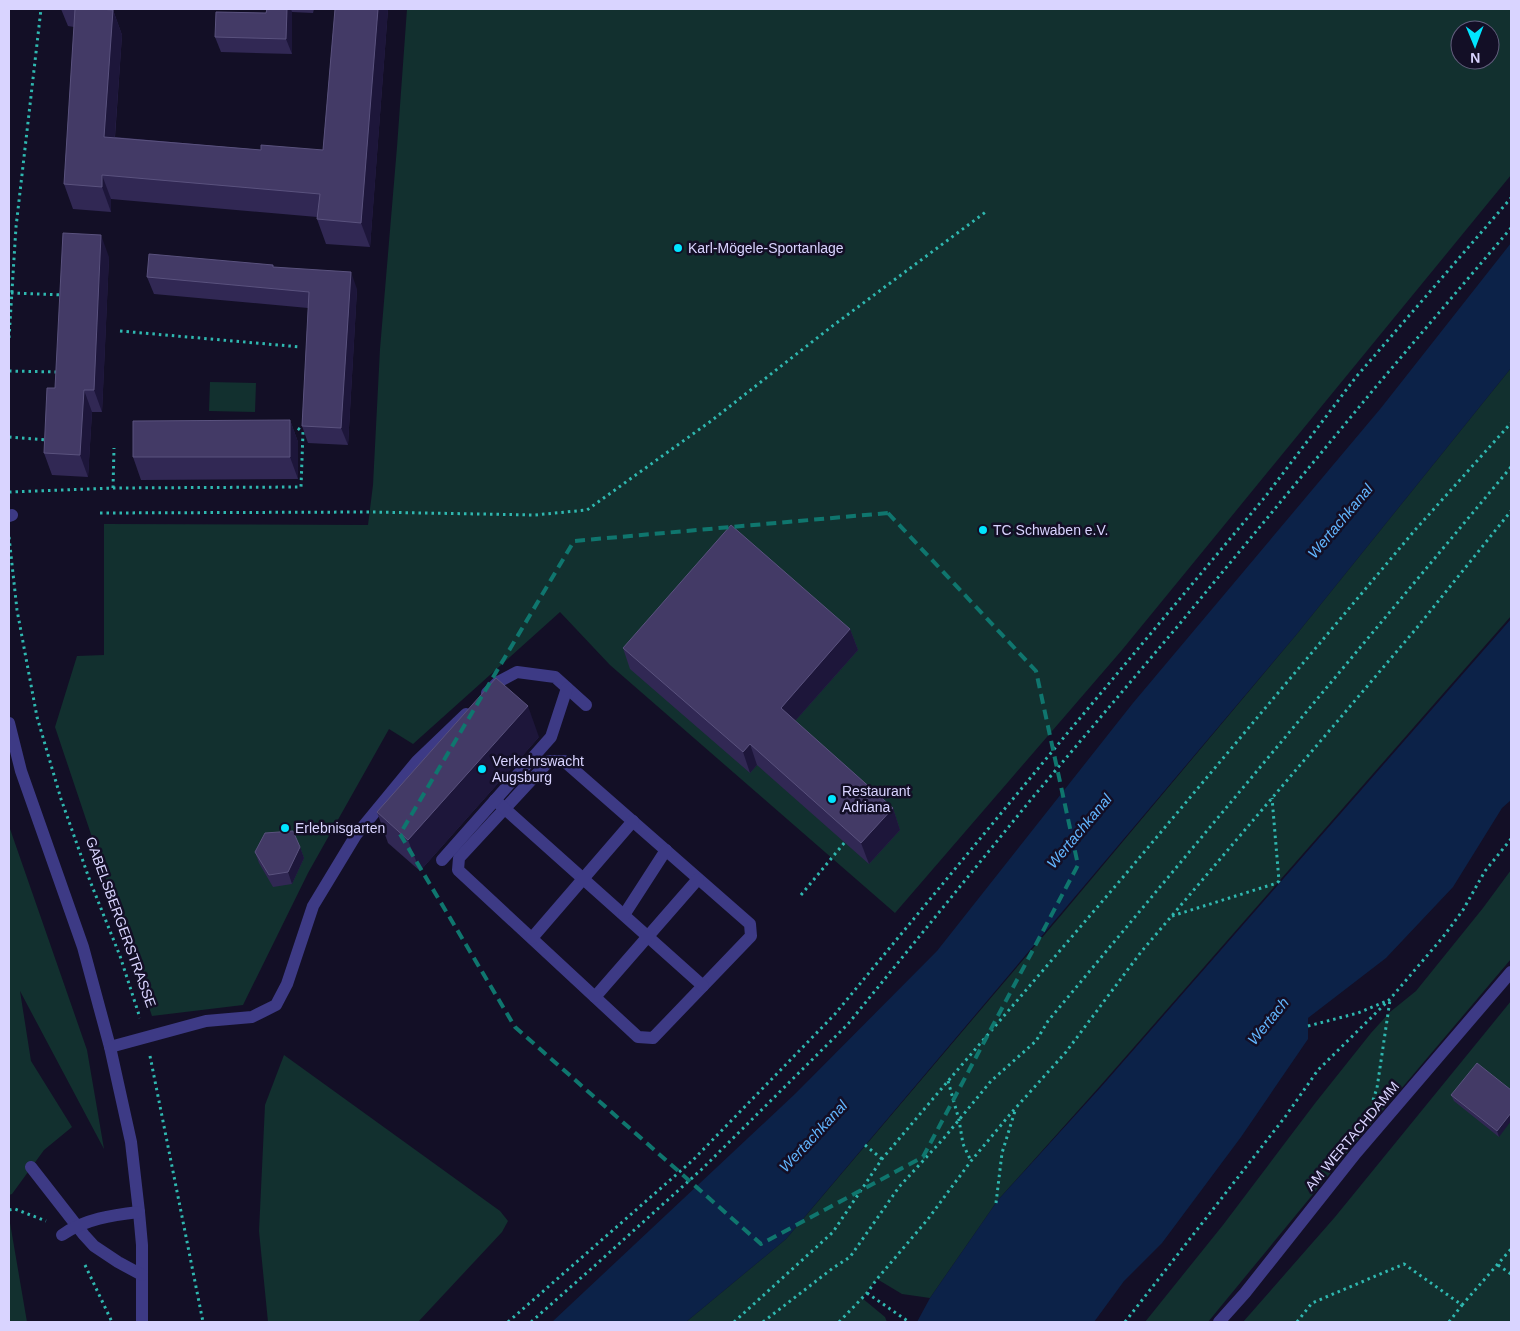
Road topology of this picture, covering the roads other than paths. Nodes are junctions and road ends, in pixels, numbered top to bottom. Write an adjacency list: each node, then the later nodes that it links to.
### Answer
1 (568, 688): 2 (street); 4 (street); 17 (street)
2 (586, 705)
3 (9, 723): 17 (street)
4 (495, 800): 5 (street); 8 (street)
5 (504, 809): 6 (street); 9 (street); 13 (street)
6 (633, 821): 7 (street); 9 (street)
7 (666, 850): 10 (street); 11 (street)
8 (442, 860)
9 (583, 879): 11 (street); 13 (street)
10 (698, 879): 12 (street); 15 (street)
11 (624, 916): 12 (street)
12 (647, 937): 15 (street); 16 (street)
13 (532, 938): 16 (street)
14 (1511, 972): 23 (street, AM WERTACHDAMM)
15 (703, 986): 16 (street)
16 (595, 997)
17 (110, 1047): 19 (street)
18 (31, 1167): 20 (street)
19 (139, 1212): 20 (street); 21 (street)
20 (69, 1230): 21 (street)
21 (142, 1275): 22 (street)
22 (142, 1322)
23 (1219, 1322)

